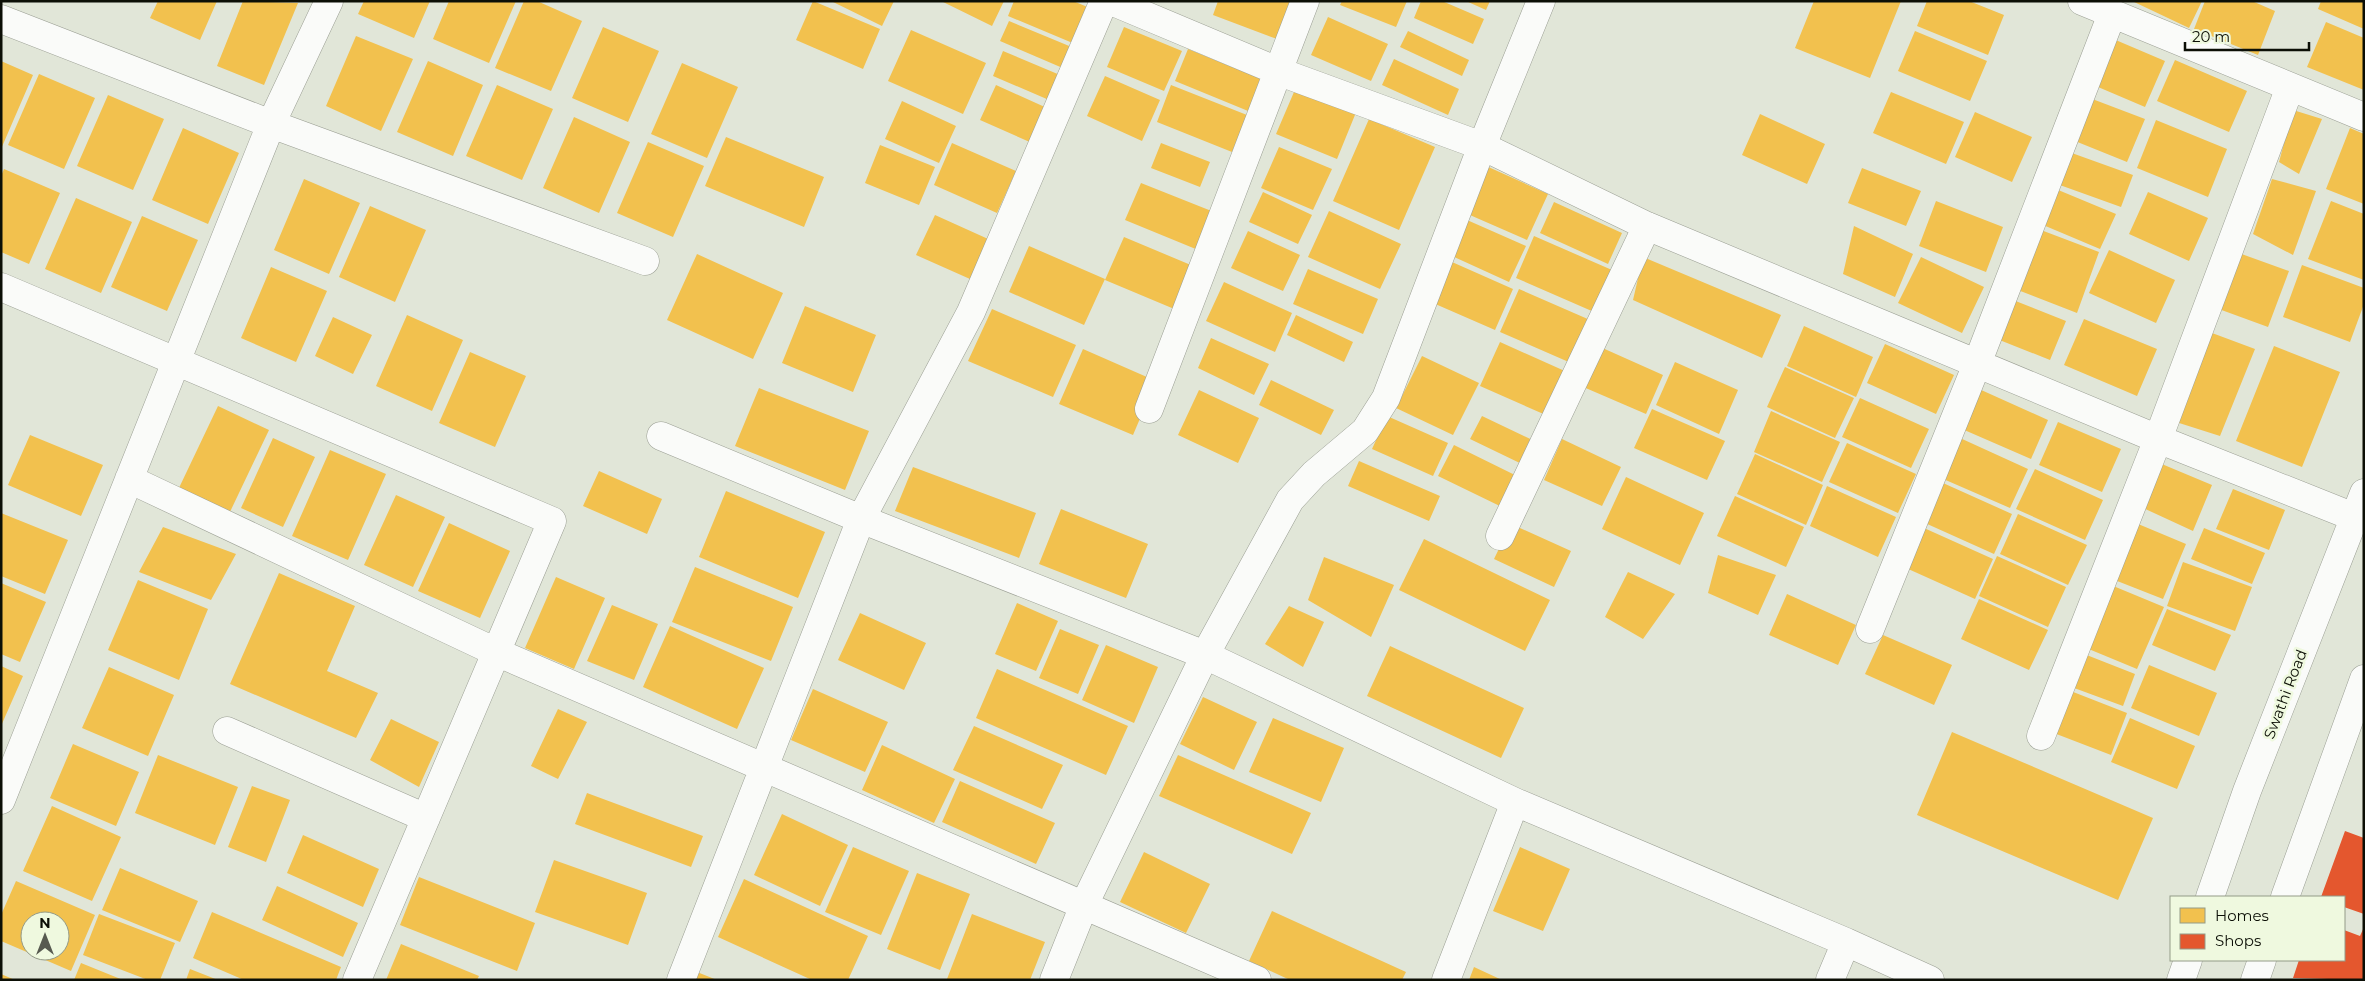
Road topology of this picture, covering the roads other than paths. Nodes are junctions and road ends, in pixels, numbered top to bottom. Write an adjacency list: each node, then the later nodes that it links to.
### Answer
1 (329, 1): 12 (street)
2 (1104, 1): 24 (street)
3 (1111, 1): 9 (street)
4 (1305, 1): 9 (street)
5 (1541, 1): 13 (street)
6 (2082, 1): 7 (street)
7 (2112, 14): 10 (street); 18 (street)
8 (1, 19): 12 (street)
9 (1280, 72): 13 (street); 19 (street)
10 (2290, 87): 11 (street); 21 (street)
11 (2364, 117)
12 (271, 124): 15 (street); 17 (street)
13 (1482, 146): 14 (street); 28 (street)
14 (1647, 226): 18 (street); 25 (street)
15 (645, 261)
16 (1, 287): 17 (street)
17 (176, 362): 22 (street); 27 (street)
18 (1977, 364): 21 (street); 26 (street)
19 (1149, 409)
20 (661, 436): 24 (street)
21 (2158, 439): 23 (street); 31 (street)
22 (129, 479): 27 (street); 33 (street)
23 (2359, 505): 36 (street, Swathi Road)
24 (860, 519): 28 (street); 32 (street)
25 (1500, 536)
26 (1870, 629)
27 (496, 652): 32 (street); 35 (street)
28 (1205, 655): 34 (street); 38 (street)
29 (2364, 679): 37 (street)
30 (228, 731): 35 (street)
31 (2040, 736)
32 (763, 768): 38 (street); 43 (street)
33 (1, 800)
34 (1515, 802): 39 (street); 46 (street)
35 (426, 818): 42 (street)
36 (2210, 896)
37 (2285, 896)
38 (1084, 905): 44 (street); 45 (street)
39 (1846, 942): 47 (street); 48 (street)
40 (2188, 961): 49 (street)
41 (2262, 961): 50 (street)
42 (357, 980)
43 (681, 980)
44 (1054, 980)
45 (1257, 980)
46 (1446, 980)
47 (1830, 980)
48 (1930, 980)
49 (2181, 980)
50 (2255, 980)

